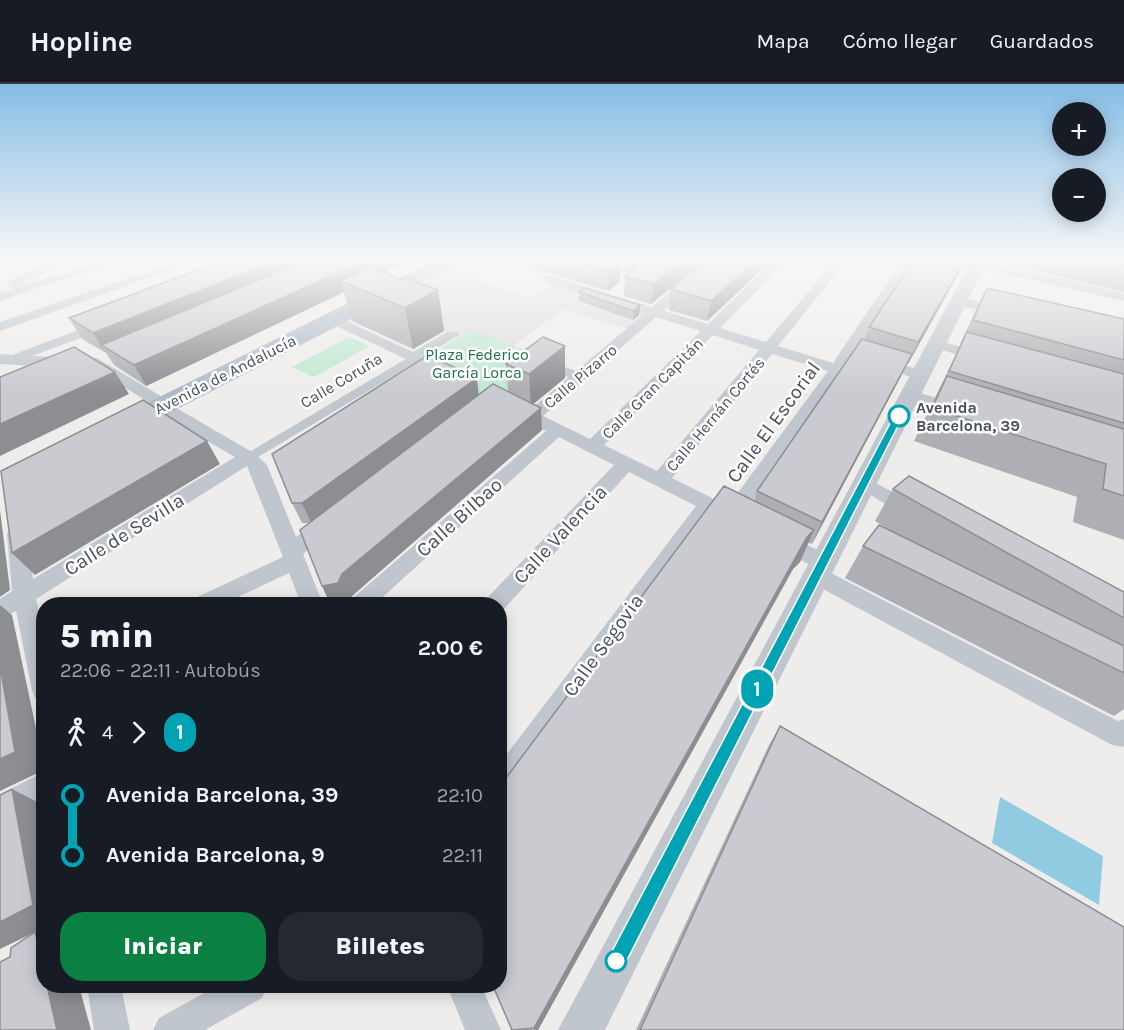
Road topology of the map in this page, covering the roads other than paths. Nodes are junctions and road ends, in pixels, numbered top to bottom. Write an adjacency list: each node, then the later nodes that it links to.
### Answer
1 (67, 304): 13 (street)
2 (347, 304): 34 (main road, Avenida de Andalucía)
3 (364, 304): 15 (main road, Avenida de Andalucía)
4 (630, 304): 11 (street)
5 (665, 304): 11 (street, Calle Pizarro)
6 (736, 304): 17 (street, Calle Gran Capitán)
7 (805, 304): 21 (street, Calle Hernán Cortés)
8 (879, 304): 22 (street, Calle El Escorial)
9 (957, 304): 20 (street)
10 (971, 304): 14 (street)
11 (656, 312): 17 (street); 32 (street, Calle Pizarro)
12 (123, 317): 19 (street)
13 (27, 318): 16 (street); 19 (street)
14 (1025, 318)
15 (333, 320): 24 (street); 34 (main road, Avenida de Andalucía)
16 (0, 327)
17 (711, 329): 21 (street); 40 (street, Calle Gran Capitán)
18 (452, 335): 24 (street, Calle Coruña)
19 (65, 339): 25 (street); 26 (street)
20 (937, 344): 28 (street); 33 (street)
21 (770, 348): 30 (street); 43 (street, Calle Hernán Cortés)
22 (848, 352): 30 (street, Calle El Escorial); 33 (street)
23 (119, 355): 26 (street)
24 (414, 357): 29 (street); 41 (street, Calle Coruña)
25 (3, 361): 26 (street)
26 (95, 362): 31 (street); 34 (street)
27 (537, 362): 32 (street)
28 (1003, 363)
29 (435, 368)
30 (837, 369): 47 (street, Calle El Escorial)
31 (51, 377)
32 (579, 377): 37 (street, Calle Pizarro)
33 (916, 385): 36 (street); 44 (street)
34 (158, 402): 39 (main road, Avenida de Andalucía); 41 (street)
35 (504, 402): 37 (street)
36 (977, 416)
37 (532, 417): 38 (street)
38 (557, 430): 40 (street); 55 (street, Calle Bilbao)
39 (94, 434)
40 (592, 447): 42 (street)
41 (248, 457): 50 (street); 52 (street, Calle de Sevilla)
42 (626, 464): 43 (street); 56 (street, Calle Valencia)
43 (660, 480): 45 (street)
44 (864, 483): 49 (street); 51 (street)
45 (708, 504): 47 (street); 60 (street, Calle Segovia)
46 (339, 515): 50 (street)
47 (731, 516): 51 (street)
48 (15, 518): 52 (street)
49 (927, 519)
50 (293, 556): 53 (street); 54 (street)
51 (820, 568): 59 (street); 69 (street)
52 (24, 596): 57 (street, Calle de Sevilla); 58 (street)
53 (216, 597)
54 (309, 597)
55 (369, 597)
56 (502, 597)
57 (0, 610)
58 (36, 652)
59 (1122, 734)
60 (507, 776)
61 (36, 790): 62 (street)
62 (0, 810)
63 (105, 993): 66 (street)
64 (237, 993): 67 (street)
65 (467, 993): 68 (street)
66 (112, 1030)
67 (171, 1030)
68 (483, 1030)
69 (581, 1030)

